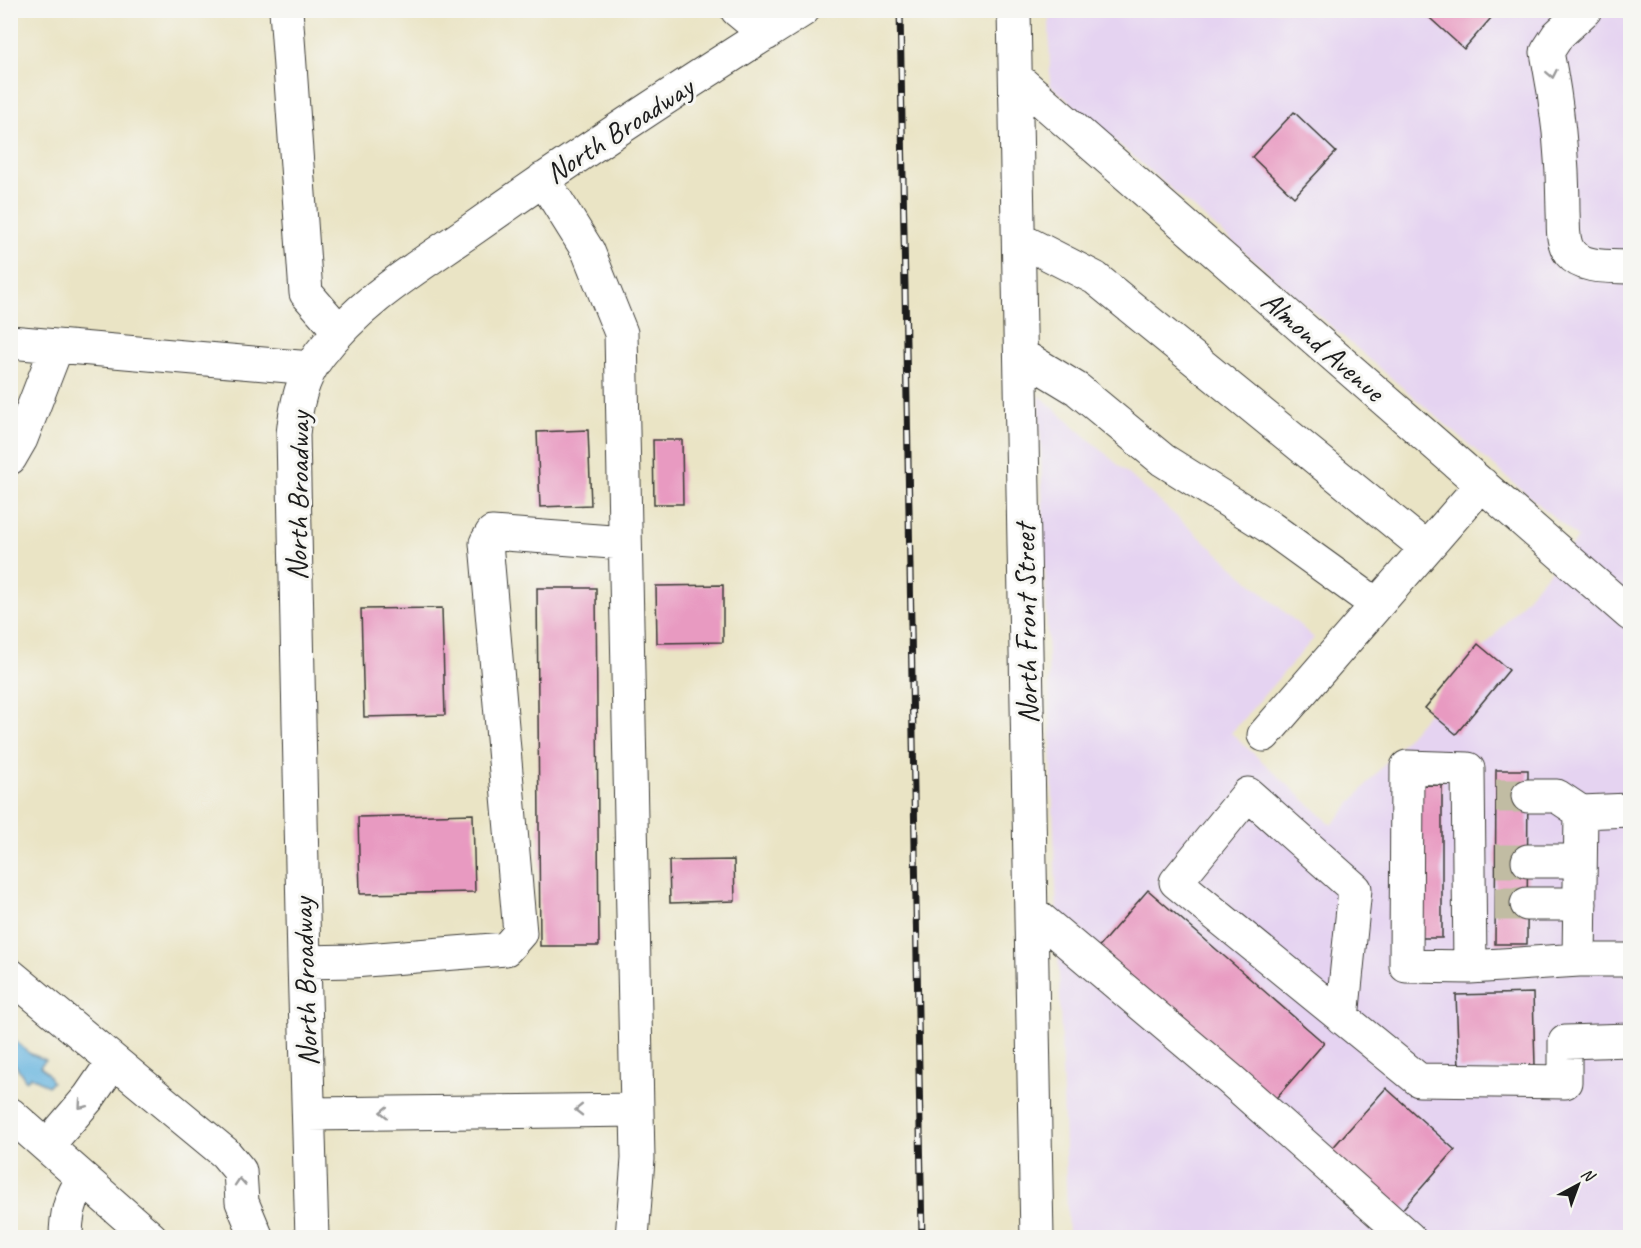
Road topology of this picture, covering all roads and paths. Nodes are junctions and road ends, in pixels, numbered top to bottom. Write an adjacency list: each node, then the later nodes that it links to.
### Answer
1 (286, 10): 11 (street)
2 (737, 10): 6 (street)
3 (803, 10): 6 (street, North Broadway)
4 (1014, 10): 7 (street, North Front Street)
5 (1585, 10): 10 (street, one-way to 10)
6 (766, 34): 8 (street, North Broadway)
7 (1016, 78): 9 (street, North Front Street); 17 (street, Almond Avenue)
8 (543, 179): 11 (street, North Broadway); 18 (street)
9 (1018, 239): 14 (street, North Front Street); 19 (street)
10 (1630, 267)
11 (339, 331): 15 (street, North Broadway)
12 (10, 342): 13 (street)
13 (57, 346): 15 (street); 16 (street)
14 (1021, 355): 20 (street); 30 (street, North Front Street)
15 (311, 368): 33 (street, North Broadway)
16 (10, 458)
17 (1482, 484): 19 (street); 21 (street, Almond Avenue)
18 (625, 543): 33 (street); 39 (street)
19 (1426, 548): 20 (street)
20 (1377, 605): 22 (street)
21 (1630, 614)
22 (1264, 735)
23 (1528, 796): 25 (street)
24 (1630, 810): 25 (street)
25 (1581, 812): 27 (street)
26 (1528, 861): 27 (street)
27 (1580, 861): 29 (street)
28 (1527, 904): 29 (street)
29 (1580, 904): 31 (street)
30 (1031, 911): 44 (street, North Front Street); 50 (street)
31 (1578, 960): 32 (street); 34 (street)
32 (1630, 960)
33 (304, 962): 41 (street, North Broadway)
34 (1470, 967): 34 (street)
35 (10, 975): 38 (street)
36 (1342, 1018): 36 (street); 37 (street)
37 (1630, 1040)
38 (113, 1062): 42 (street, one-way to 42); 47 (street, one-way to 38)
39 (637, 1110): 41 (street, one-way to 41); 49 (street)
40 (10, 1114): 42 (street)
41 (309, 1114): 48 (street, North Broadway)
42 (47, 1146): 43 (street)
43 (83, 1179): 45 (street); 46 (street)
44 (1046, 1233)
45 (66, 1238)
46 (151, 1238)
47 (257, 1238)
48 (312, 1238)
49 (632, 1238)
50 (1409, 1238)

